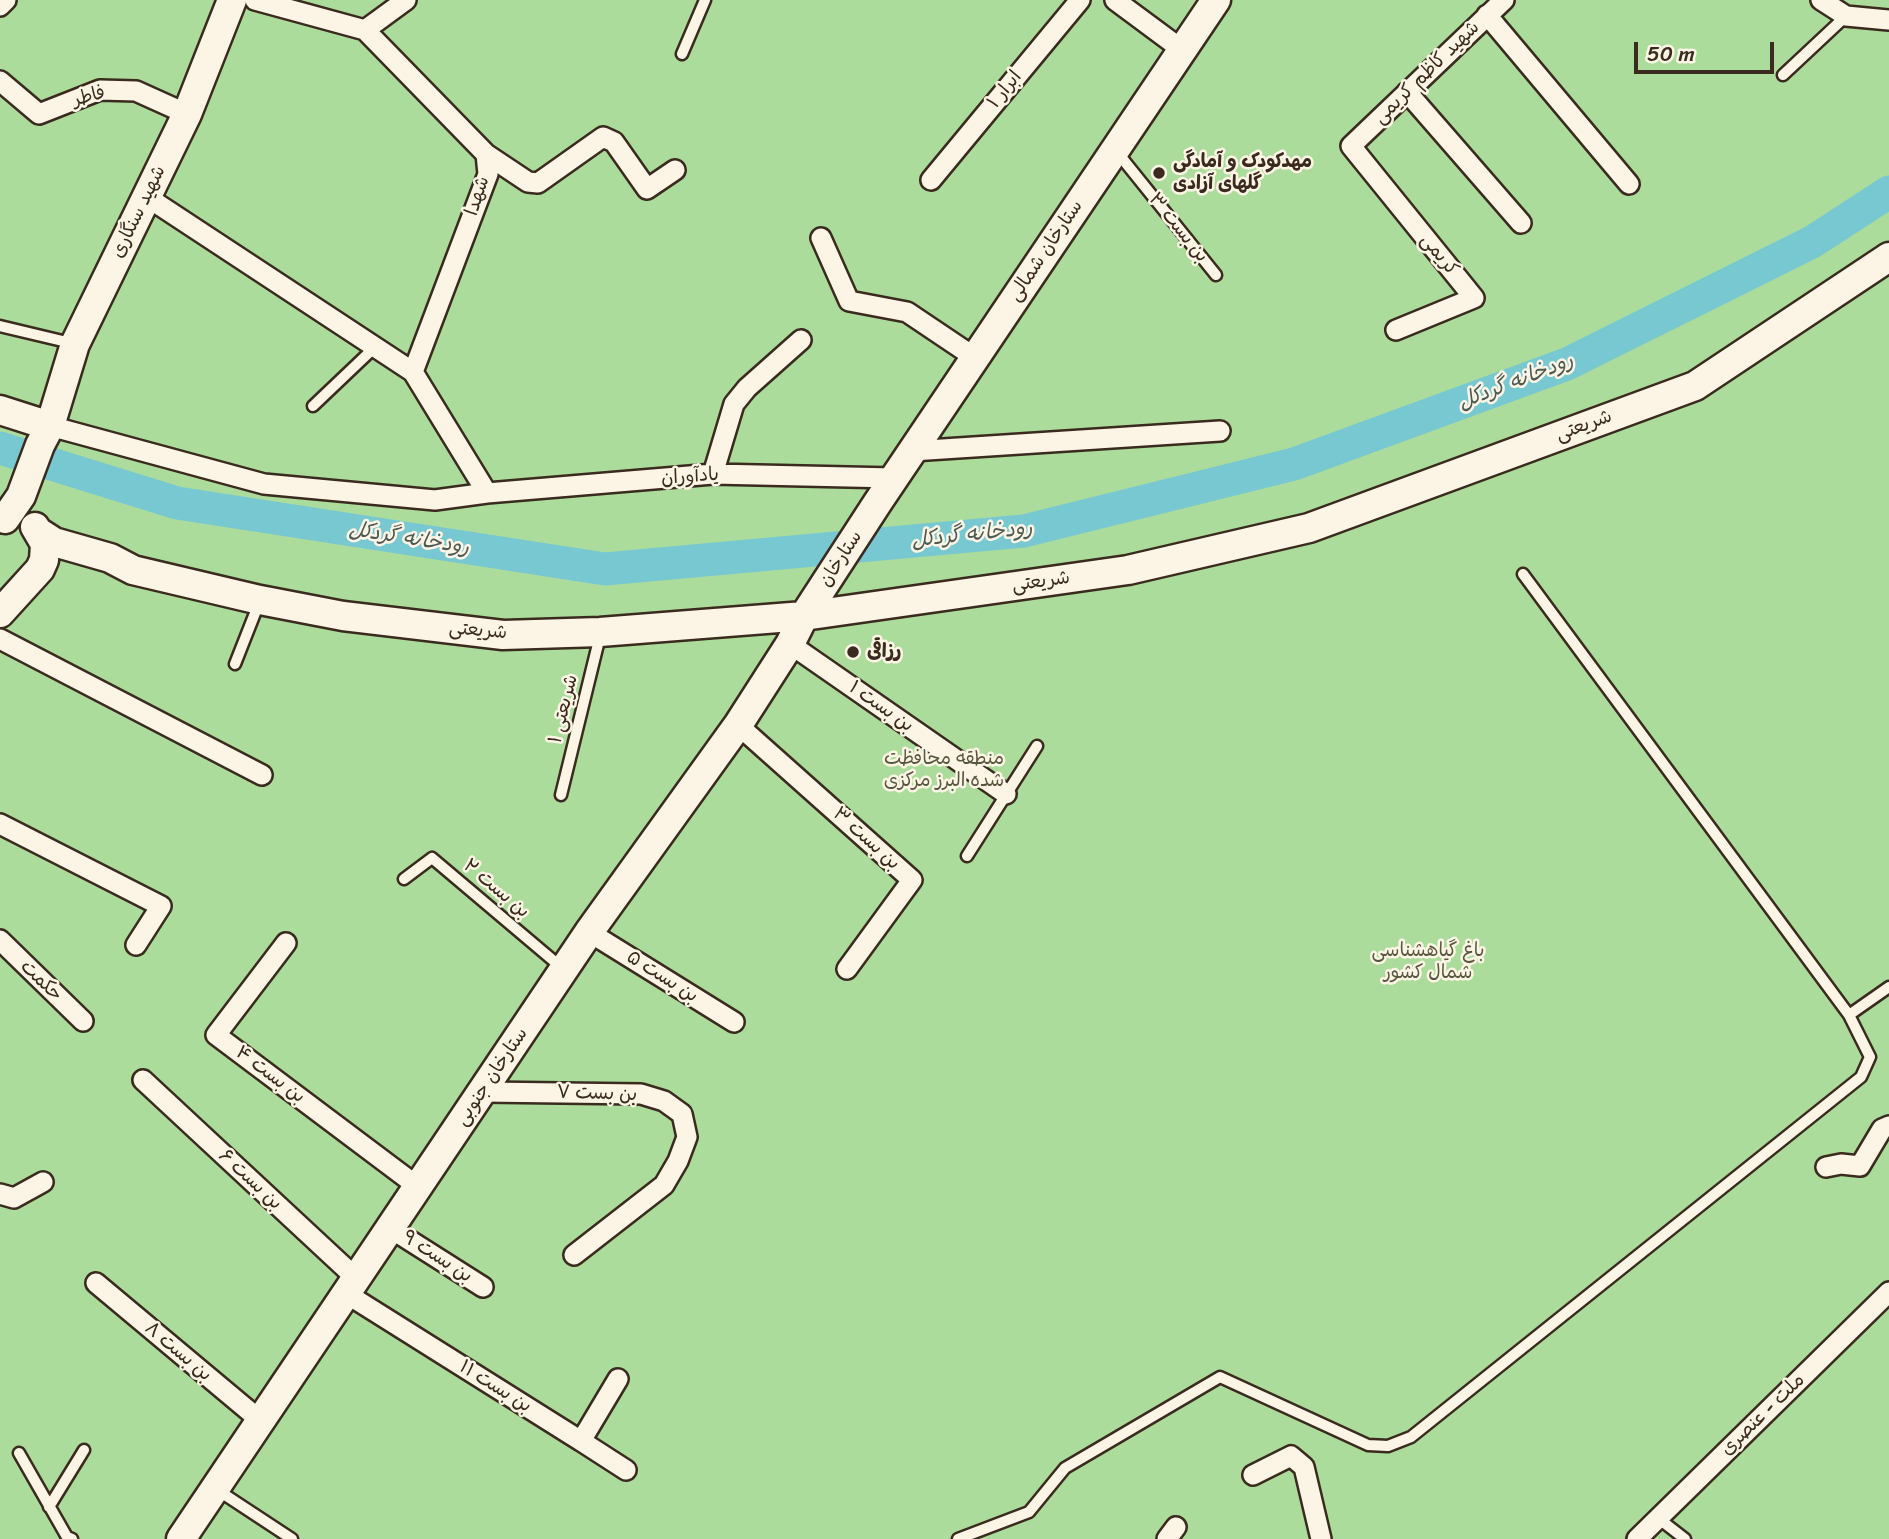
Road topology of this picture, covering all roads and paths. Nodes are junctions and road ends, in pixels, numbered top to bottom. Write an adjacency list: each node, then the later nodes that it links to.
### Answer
1 (6, 0): 11 (street)
2 (232, 0): 21 (street, شهید سنگاری)
3 (256, 0): 15 (street)
4 (406, 0): 15 (street)
5 (705, 0): 17 (lane)
6 (1080, 0): 26 (street, ابرار ۱)
7 (1115, 0): 16 (street)
8 (1216, 0): 16 (street, ستارخان شمالی)
9 (1504, 0): 12 (street, شهید کاظم کریمی)
10 (1821, 0): 13 (street)
11 (0, 6)
12 (1487, 15): 20 (street, شهید کاظم کریمی); 27 (street)
13 (1846, 16): 14 (street); 18 (lane)
14 (1889, 20)
15 (365, 30): 24 (street, شهدا)
16 (1181, 49): 23 (street, ستارخان شمالی)
17 (682, 54)
18 (1783, 75)
19 (0, 81): 21 (street, فاطر)
20 (1407, 92): 22 (street, شهید کاظم کریمی); 29 (street)
21 (187, 114): 28 (street, شهید سنگاری)
22 (1351, 146): 34 (street, کریمی)
23 (1115, 149): 32 (lane, بن بست ۳); 38 (street, ستارخان شمالی)
24 (486, 153): 25 (street); 39 (street, شهدا)
25 (675, 170)
26 (931, 180)
27 (1629, 184)
28 (147, 197): 36 (street, شهید سنگاری); 37 (street)
29 (1521, 223)
30 (821, 238): 38 (street)
31 (1889, 257): 55 (street, شریعتی)
32 (1216, 275)
33 (0, 326): 36 (lane)
34 (1396, 330)
35 (801, 340): 45 (street)
36 (75, 344): 43 (street, شهید سنگاری)
37 (375, 347): 39 (street); 40 (lane)
38 (974, 357): 44 (street, ستارخان شمالی)
39 (413, 373): 47 (street)
40 (313, 406)
41 (0, 410): 43 (street)
42 (1220, 430): 44 (street)
43 (47, 440): 47 (street, یادآوران); 49 (street, شهید سنگاری)
44 (912, 451): 46 (street, ستارخان شمالی)
45 (713, 474): 46 (street, یادآوران); 47 (street, یادآوران)
46 (894, 478): 48 (street, ستارخان شمالی)
47 (487, 493)
48 (878, 502): 55 (street, ستارخان)
49 (22, 516): 50 (street); 51 (street)
50 (40, 569): 51 (street); 54 (street)
51 (133, 570): 53 (street, شریعتی)
52 (1522, 574): 75 (lane)
53 (261, 600): 56 (street, شریعتی); 59 (lane)
54 (0, 612)
55 (804, 616): 56 (street, شریعتی); 58 (street, ستارخان جنوبی)
56 (600, 632): 63 (lane, شریعتی ۱)
57 (0, 639): 62 (street)
58 (790, 644): 60 (street, ستارخان جنوبی); 64 (street, بن بست ۱)
59 (235, 664)
60 (738, 725): 68 (street, ستارخان جنوبی); 72 (street, بن بست ۳)
61 (1037, 746): 64 (lane)
62 (262, 775)
63 (561, 794)
64 (1006, 794): 66 (lane)
65 (0, 824): 71 (street)
66 (967, 856)
67 (404, 879): 73 (lane, بن بست ۲)
68 (589, 932): 73 (street, ستارخان جنوبی); 77 (street, بن بست ۵)
69 (0, 940): 76 (street, حکمت)
70 (286, 943): 83 (street, بن بست ۴)
71 (136, 945)
72 (847, 969)
73 (564, 970): 79 (street, ستارخان جنوبی)
74 (1889, 987): 75 (lane)
75 (1850, 1015): 104 (lane)
76 (83, 1021)
77 (734, 1022)
78 (143, 1080): 88 (street, بن بست ۶)
79 (483, 1091): 83 (street, ستارخان جنوبی); 86 (street, بن بست ۷)
80 (1889, 1126): 81 (street)
81 (1826, 1167)
82 (43, 1182): 84 (street)
83 (417, 1186): 85 (street, ستارخان جنوبی)
84 (0, 1194)
85 (390, 1228): 88 (street, ستارخان جنوبی); 89 (street, بن بست ۹)
86 (574, 1255)
87 (96, 1283): 92 (street, بن بست ۸)
88 (352, 1287): 92 (street, ستارخان جنوبی); 93 (street, بن بست ۱۱)
89 (483, 1287)
90 (1889, 1292): 100 (street, ملت - عنصری)
91 (618, 1379): 93 (street)
92 (261, 1421): 98 (street, ستارخان جنوبی)
93 (581, 1441): 96 (street, بن بست ۱۱)
94 (84, 1450): 99 (lane)
95 (19, 1453): 99 (lane)
96 (626, 1470)
97 (1253, 1475): 105 (street)
98 (215, 1489): 102 (street, ستارخان جنوبی); 103 (lane)
99 (49, 1507): 101 (lane)
100 (1658, 1518): 106 (street, ملت - عنصری); 107 (lane)
101 (72, 1539)
102 (181, 1539)
103 (292, 1539)
104 (958, 1539)
105 (1321, 1539)
106 (1637, 1539)
107 (1685, 1539)

